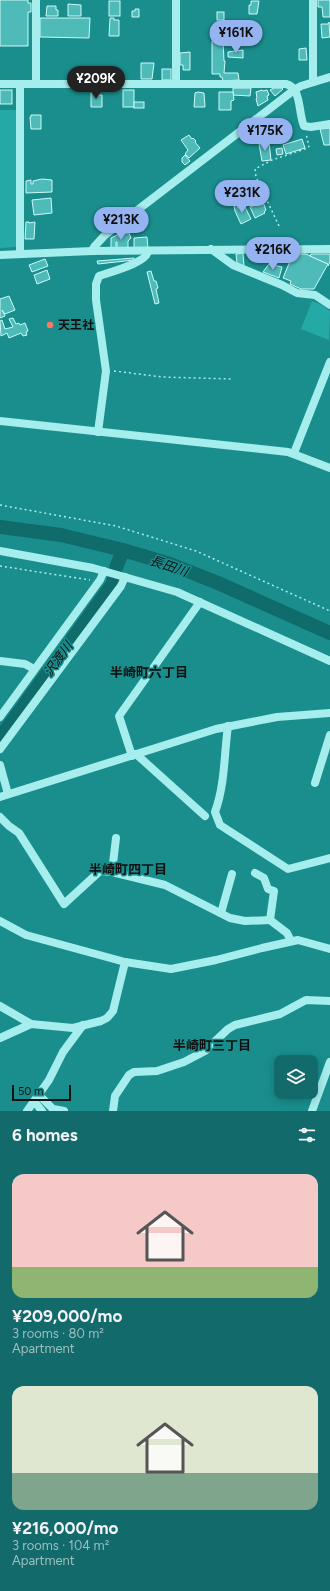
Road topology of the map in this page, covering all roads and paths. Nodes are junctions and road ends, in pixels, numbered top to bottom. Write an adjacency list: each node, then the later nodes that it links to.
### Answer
1 (36, 0): 6 (street)
2 (176, 0): 7 (street)
3 (313, 0): 5 (street)
4 (330, 77): 5 (street)
5 (313, 82): 10 (street)
6 (36, 83): 7 (street); 9 (street)
7 (176, 83): 10 (street)
8 (0, 84): 9 (street)
9 (20, 84): 18 (street)
10 (294, 90): 12 (street); 17 (street)
11 (330, 124): 12 (street)
12 (304, 126): 13 (path)
13 (279, 226)
14 (210, 249): 15 (street); 16 (street); 20 (street)
15 (330, 249)
16 (148, 251): 17 (street); 22 (street)
17 (92, 252): 18 (street)
18 (20, 253): 19 (street)
19 (0, 255)
20 (330, 305)
21 (330, 362): 26 (street)
22 (106, 371): 23 (path); 25 (street)
23 (232, 378)
24 (0, 421): 25 (street)
25 (98, 432): 26 (street)
26 (294, 453): 27 (street)
27 (330, 468)
28 (0, 505): 35 (path)
29 (0, 551): 31 (street)
30 (0, 566): 33 (path)
31 (104, 571): 32 (street); 33 (street)
32 (125, 577): 34 (street); 43 (street)
33 (100, 580): 38 (street)
34 (200, 602): 37 (street); 44 (street)
35 (330, 611)
36 (0, 661): 38 (street)
37 (330, 661)
38 (34, 669): 40 (street)
39 (330, 713): 41 (street)
40 (0, 717)
41 (228, 726): 44 (street); 52 (street)
42 (330, 735): 46 (street)
43 (0, 749)
44 (134, 755): 47 (street); 50 (street)
45 (0, 765): 47 (street)
46 (316, 783)
47 (8, 794): 48 (street)
48 (0, 797)
49 (0, 816): 53 (street)
50 (205, 816)
51 (116, 838): 53 (street)
52 (330, 858)
53 (112, 872): 56 (street)
54 (256, 873): 57 (street)
55 (232, 874): 56 (street)
56 (221, 913): 57 (street)
57 (270, 920): 59 (street)
58 (0, 921): 61 (street)
59 (291, 941): 60 (street); 61 (street)
60 (330, 949)
61 (125, 962): 65 (street)
62 (330, 1001): 72 (street)
63 (0, 1006): 64 (street)
64 (31, 1024): 65 (street); 66 (street)
65 (83, 1025): 68 (street)
66 (0, 1038)
67 (330, 1062): 73 (street)
68 (37, 1098): 69 (street); 70 (street); 71 (street)
69 (27, 1111)
70 (42, 1111)
71 (64, 1111)
72 (113, 1111)
73 (312, 1111)

